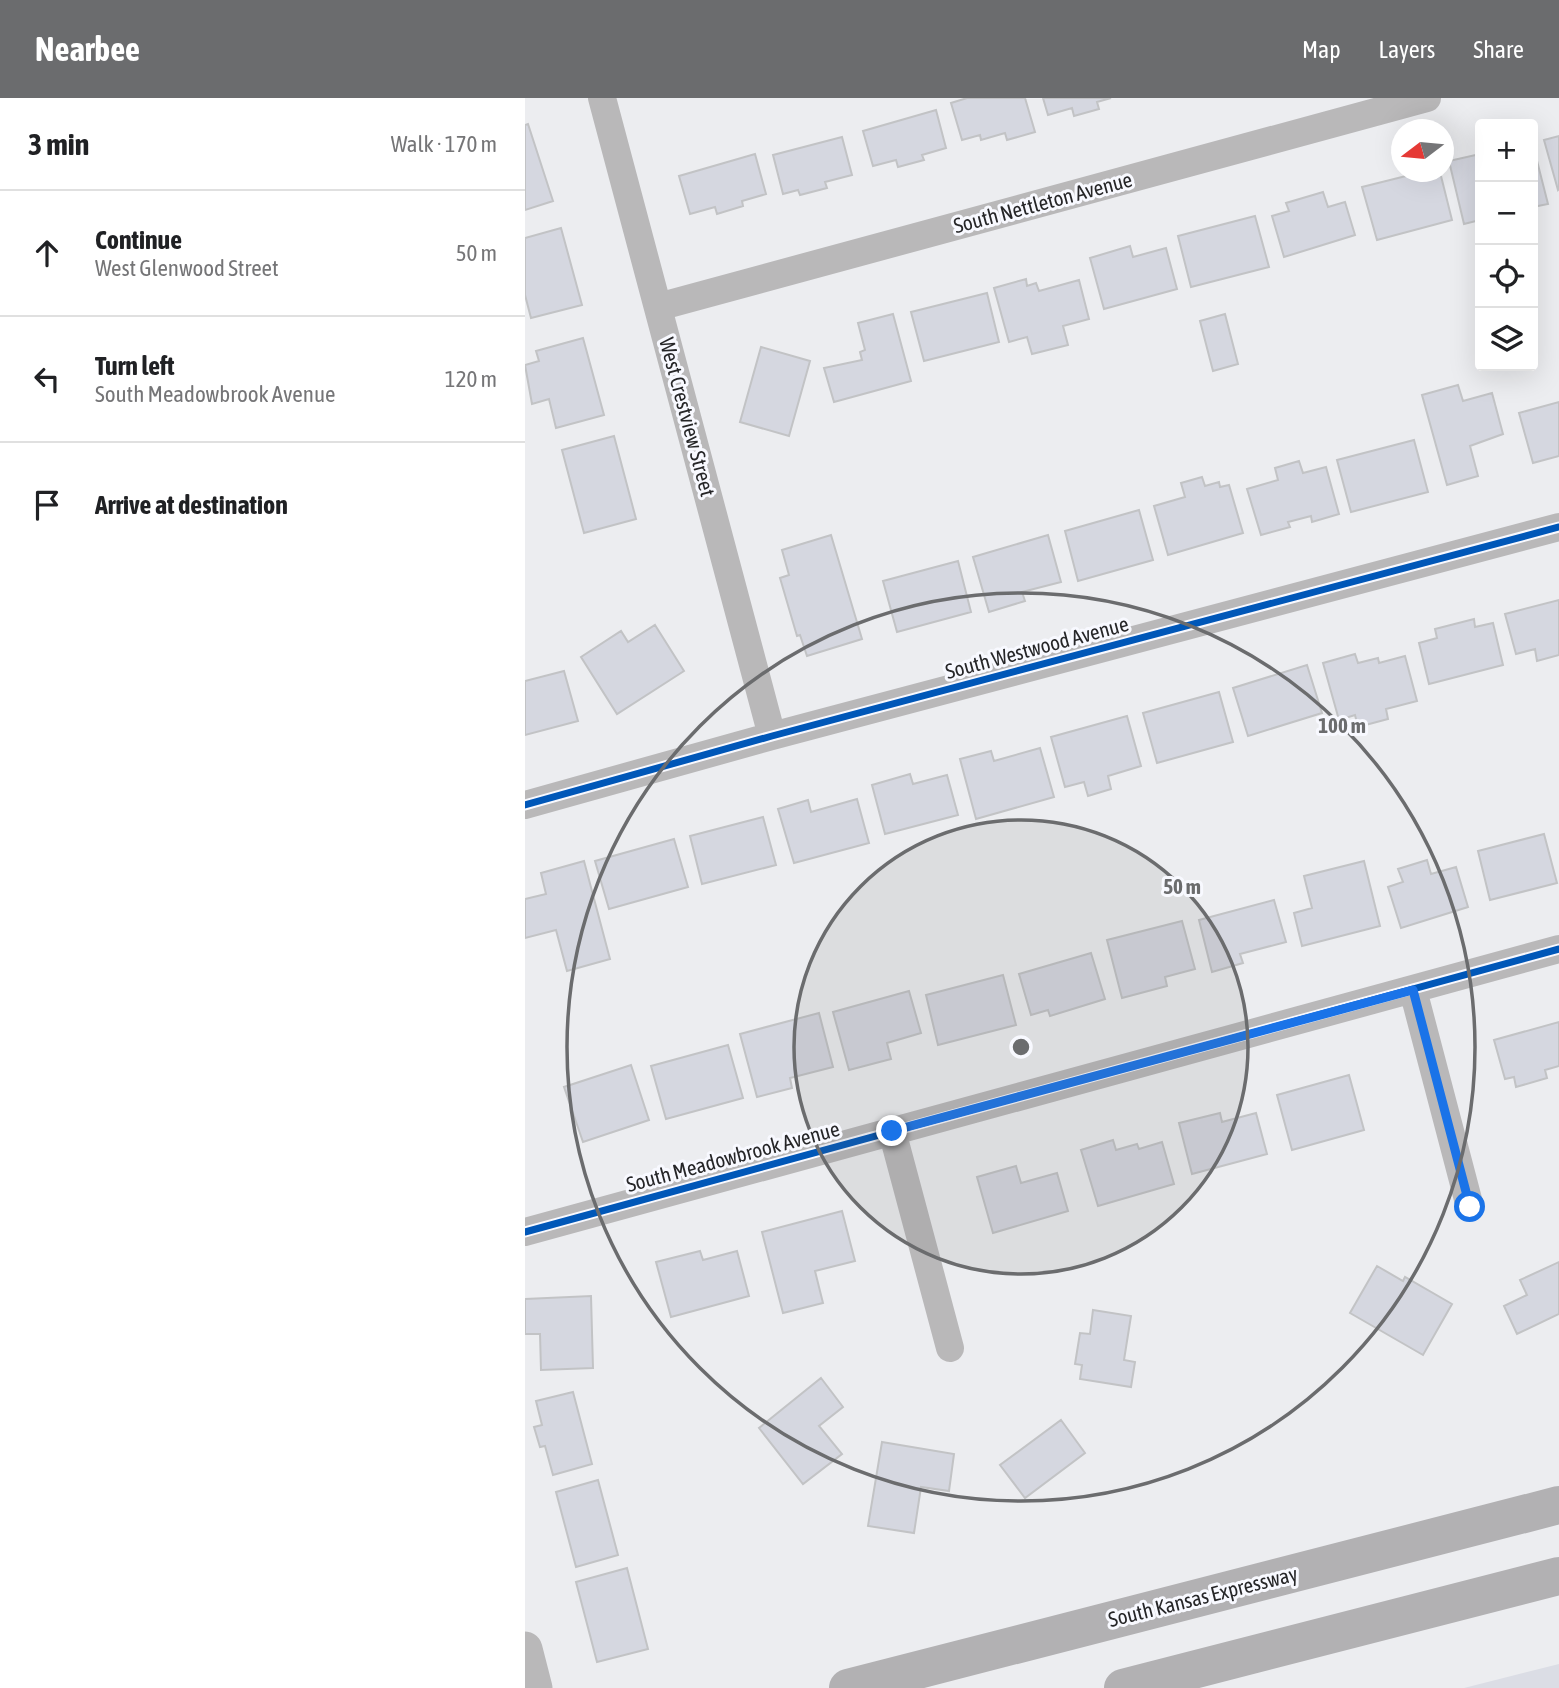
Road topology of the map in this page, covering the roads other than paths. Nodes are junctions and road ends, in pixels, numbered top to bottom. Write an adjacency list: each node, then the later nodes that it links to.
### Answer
1 (602, 98): 3 (street, West Crestview Street)
2 (1427, 98): 3 (street, South Nettleton Avenue)
3 (658, 307): 5 (street, West Crestview Street)
4 (1559, 527): 5 (street, South Westwood Avenue)
5 (772, 736): 6 (street, South Westwood Avenue)
6 (525, 805)
7 (1559, 949): 8 (street, South Meadowbrook Avenue)
8 (1413, 990): 9 (street, South Meadowbrook Avenue); 10 (street)
9 (892, 1131): 11 (street, South Meadowbrook Avenue); 12 (street)
10 (1470, 1207)
11 (525, 1232)
12 (950, 1348)
13 (1559, 1506): 17 (main road, South Kansas Expressway)
14 (1559, 1576): 18 (main road)
15 (525, 1649): 16 (street)
16 (535, 1688)
17 (848, 1688)
18 (1123, 1688)

